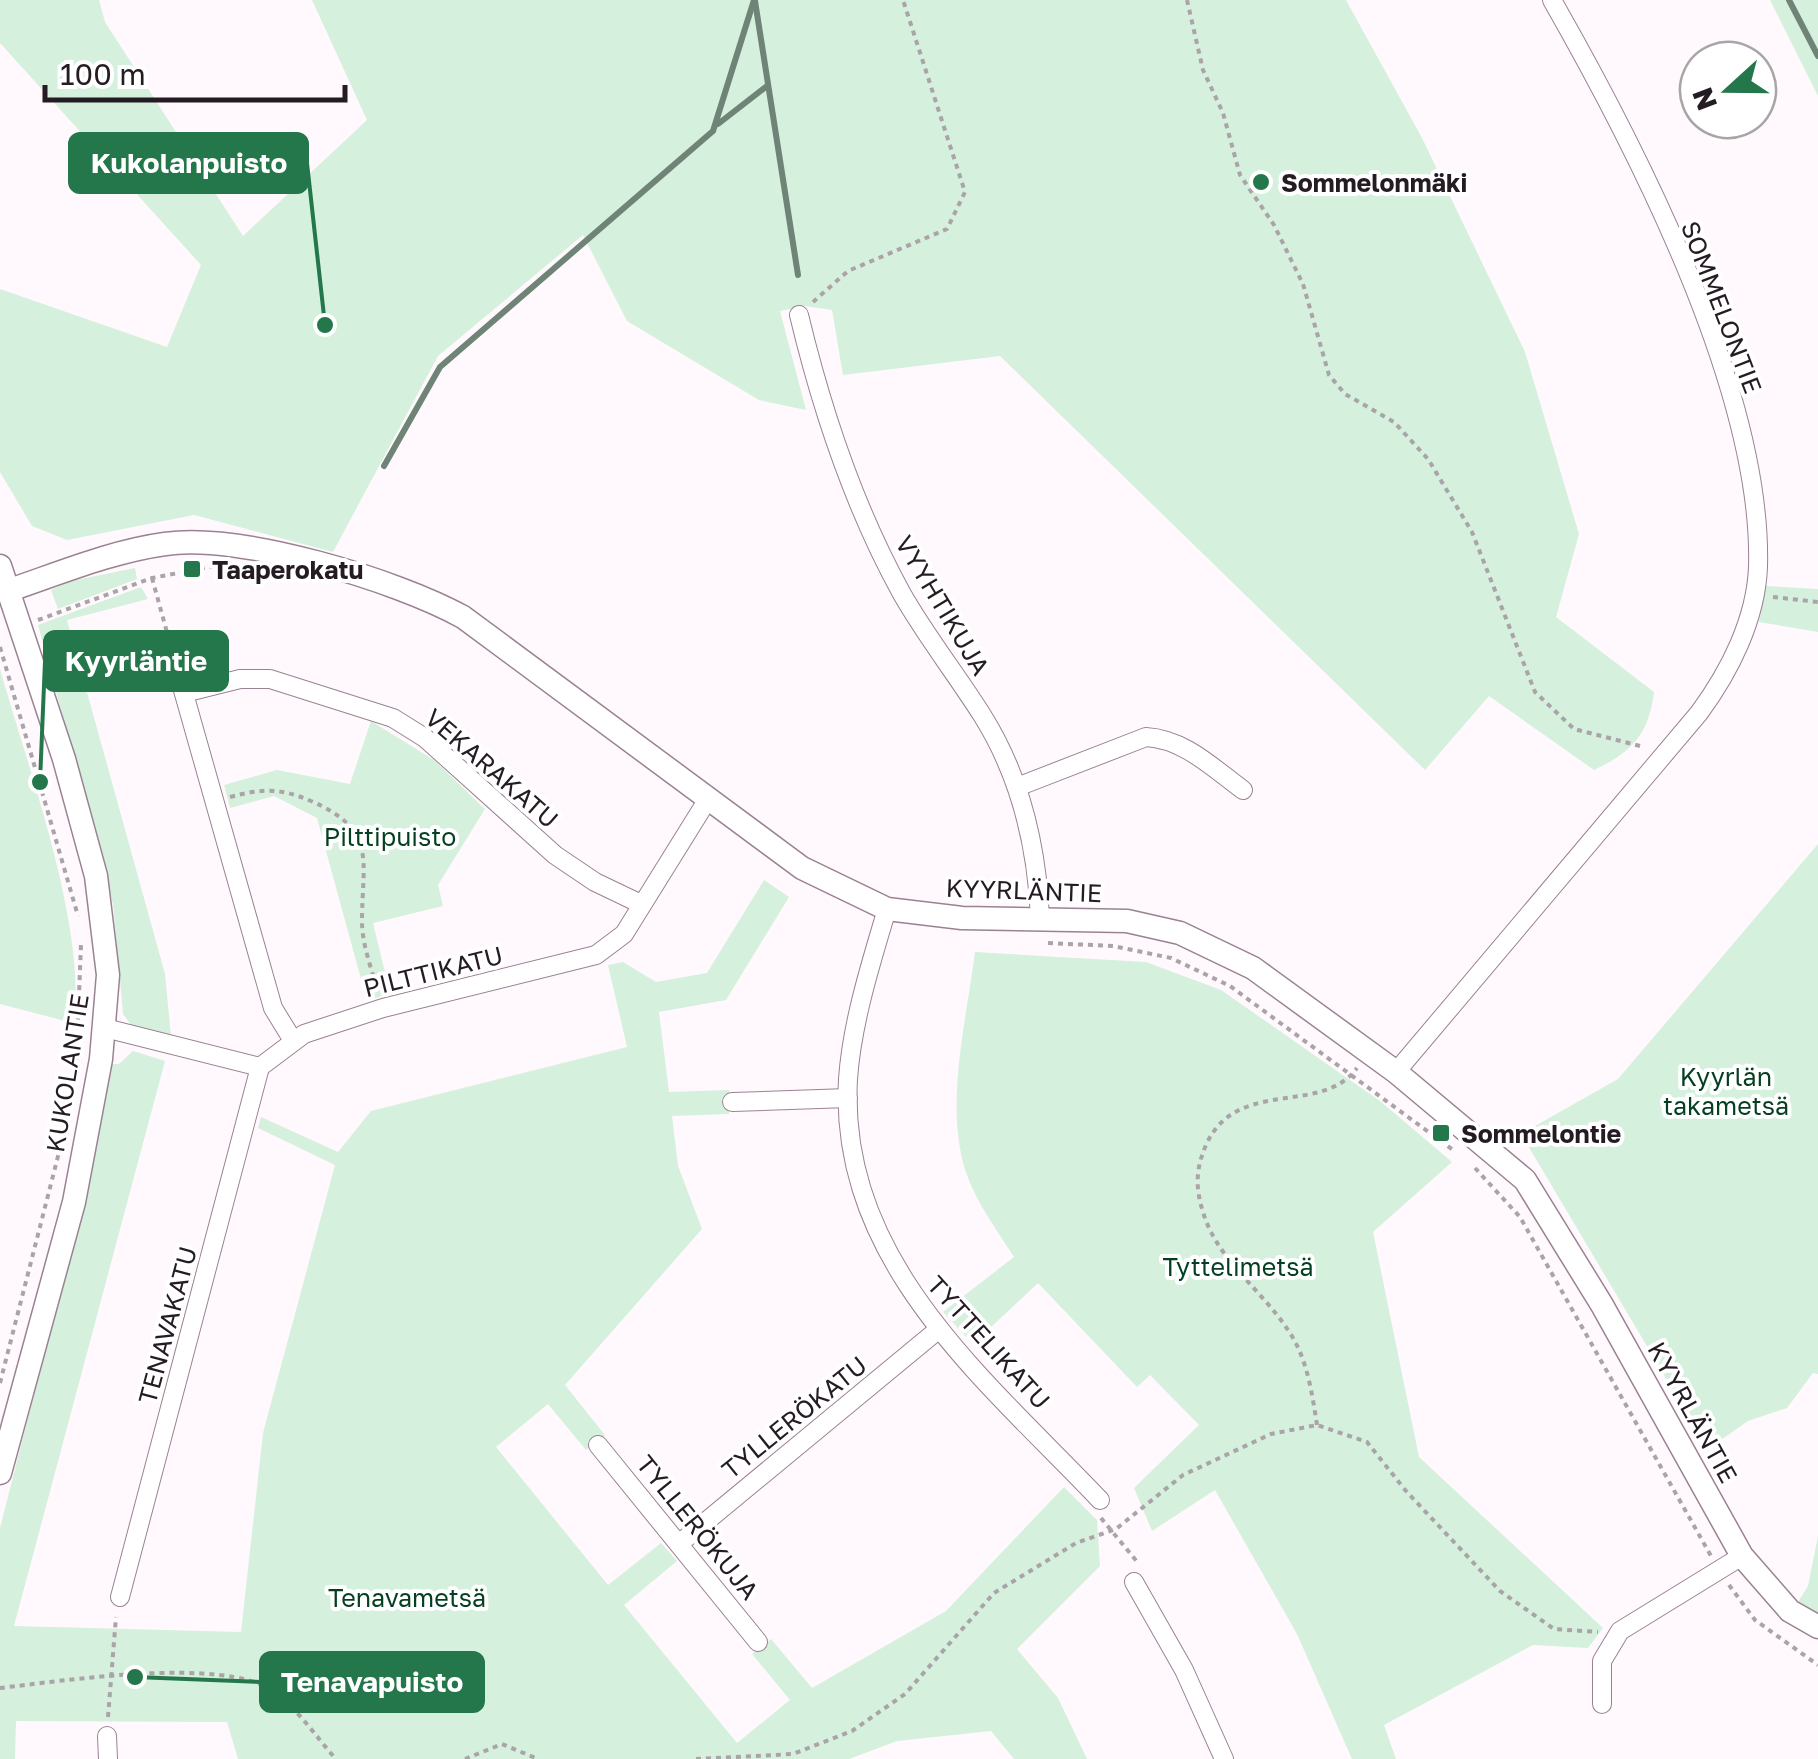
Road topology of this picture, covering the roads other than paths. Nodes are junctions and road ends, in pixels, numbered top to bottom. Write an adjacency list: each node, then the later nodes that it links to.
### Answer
1 (1552, 0): 16 (street, SOMMELONTIE)
2 (799, 315): 7 (street, VYYHTIKUJA)
3 (0, 566): 4 (street, KUKOLANTIE)
4 (10, 590): 9 (street, KYYRLÄNTIE); 13 (street, KUKOLANTIE)
5 (174, 655): 6 (street)
6 (184, 692): 10 (street, VEKARAKATU); 14 (street)
7 (1017, 787): 8 (street); 12 (street, VYYHTIKUJA)
8 (1243, 790)
9 (708, 799): 10 (street, PILTTIKATU); 11 (street, KYYRLÄNTIE)
10 (642, 904): 14 (street, PILTTIKATU)
11 (887, 909): 12 (street, KYYRLÄNTIE); 17 (street, TYTTELIKATU)
12 (1040, 918): 16 (street, KYYRLÄNTIE)
13 (105, 1028): 15 (street); 21 (street, KUKOLANTIE)
14 (292, 1039): 15 (street, PILTTIKATU)
15 (260, 1067): 26 (street, TENAVAKATU)
16 (1396, 1072): 24 (street, KYYRLÄNTIE)
17 (848, 1098): 18 (street); 19 (street, TYTTELIKATU)
18 (732, 1102)
19 (939, 1330): 22 (street, TYTTELIKATU); 23 (street, TYLLERÖKATU)
20 (598, 1444): 23 (street, TYLLERÖKUJA)
21 (0, 1473)
22 (1100, 1500)
23 (680, 1543): 28 (street, TYLLERÖKUJA)
24 (1742, 1556): 27 (street, KYYRLÄNTIE); 29 (street)
25 (1134, 1582): 32 (street)
26 (120, 1596)
27 (1818, 1628)
28 (758, 1642)
29 (1602, 1704)
30 (108, 1736): 31 (street)
31 (108, 1759)
32 (1224, 1759)

